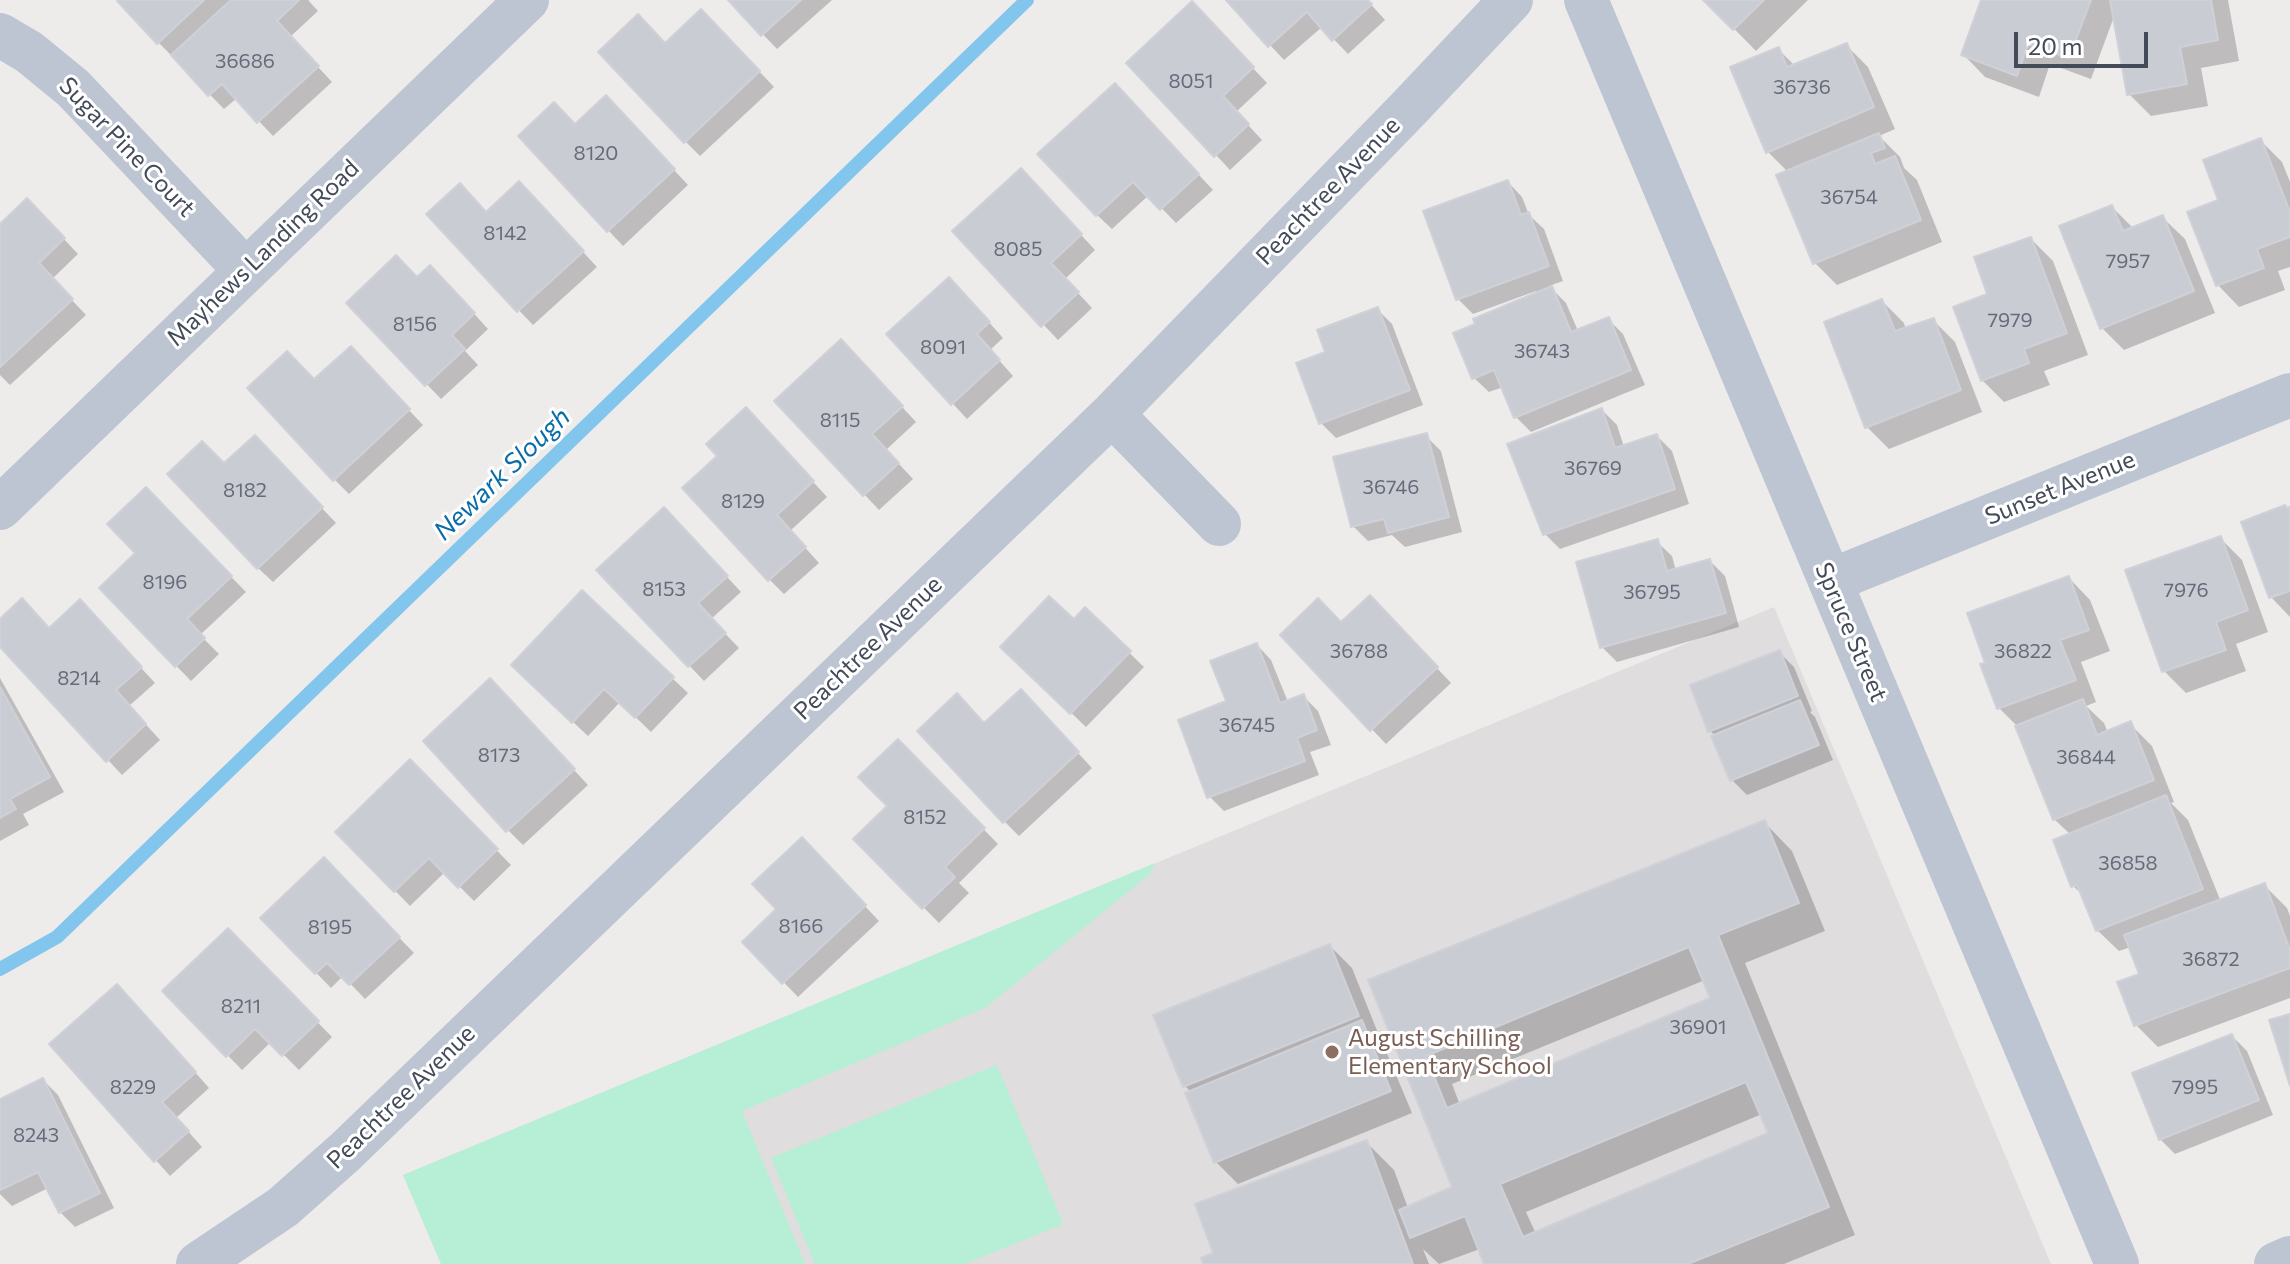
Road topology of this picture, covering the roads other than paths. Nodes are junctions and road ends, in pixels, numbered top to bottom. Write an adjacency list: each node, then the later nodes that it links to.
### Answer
1 (527, 0): 5 (street, Mayhews Landing Road)
2 (1511, 0): 7 (street, Peachtree Avenue)
3 (1586, 0): 10 (street, Spruce Street)
4 (0, 35): 5 (street, Sugar Pine Court)
5 (245, 270): 8 (street, Mayhews Landing Road)
6 (2290, 395): 10 (street, Sunset Avenue)
7 (1112, 414): 9 (street); 12 (street, Peachtree Avenue)
8 (0, 508)
9 (1219, 524)
10 (1830, 581): 13 (street, Spruce Street)
11 (2290, 1258): 14 (street)
12 (198, 1264)
13 (2117, 1264)
14 (2276, 1264)

